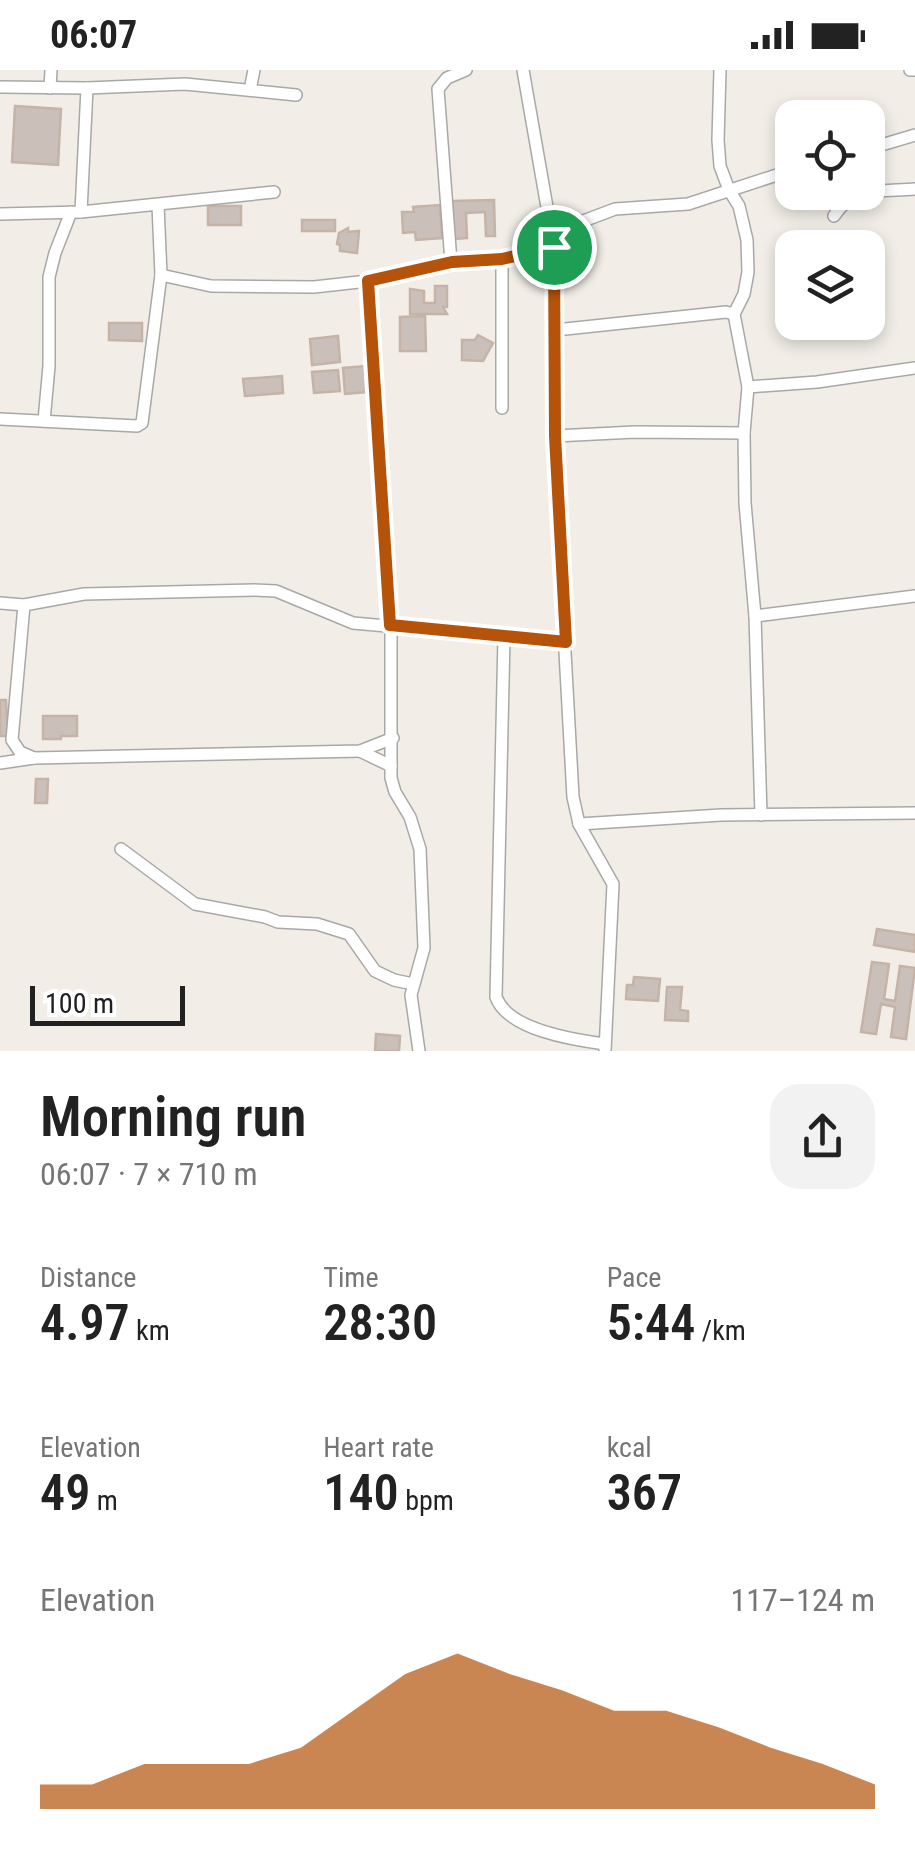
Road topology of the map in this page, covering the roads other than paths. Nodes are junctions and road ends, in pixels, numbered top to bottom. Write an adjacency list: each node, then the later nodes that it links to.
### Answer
1 (51, 70): 7 (street)
2 (254, 70): 9 (street)
3 (466, 70): 23 (street)
4 (523, 70): 21 (street)
5 (720, 70): 14 (street)
6 (0, 87): 7 (street)
7 (50, 88): 8 (street)
8 (88, 88): 9 (street); 18 (street)
9 (250, 90): 10 (street)
10 (296, 94)
11 (915, 135): 12 (street)
12 (885, 143)
13 (775, 175): 14 (street)
14 (729, 190): 21 (street); 26 (street)
15 (915, 190): 20 (street)
16 (274, 192): 17 (street)
17 (158, 205): 18 (street); 24 (street)
18 (76, 212): 19 (street); 32 (street)
19 (0, 214)
20 (834, 216)
21 (554, 247): 22 (street); 27 (street)
22 (502, 259): 23 (street); 30 (street)
23 (452, 262): 25 (street)
24 (161, 275): 25 (street); 32 (street)
25 (368, 281): 39 (street)
26 (734, 314): 27 (street); 29 (street)
27 (556, 330): 34 (street)
28 (915, 368): 29 (street)
29 (748, 388): 33 (street)
30 (502, 408)
31 (0, 419): 32 (street)
32 (44, 421)
33 (744, 432): 34 (street); 38 (street)
34 (555, 436): 41 (street)
35 (915, 596): 38 (street)
36 (0, 603): 37 (street)
37 (24, 605): 39 (street); 44 (street)
38 (755, 616): 48 (street)
39 (390, 625): 40 (street); 42 (street)
40 (504, 637): 41 (street); 52 (street)
41 (566, 642): 49 (street)
42 (392, 738): 43 (street); 46 (street)
43 (360, 752): 44 (street); 46 (street)
44 (34, 758): 45 (street)
45 (0, 763)
46 (391, 766): 51 (street)
47 (915, 813): 48 (street)
48 (760, 815): 49 (street)
49 (579, 824): 52 (street)
50 (121, 849): 51 (street)
51 (412, 984): 53 (street)
52 (605, 1048)
53 (419, 1051)

